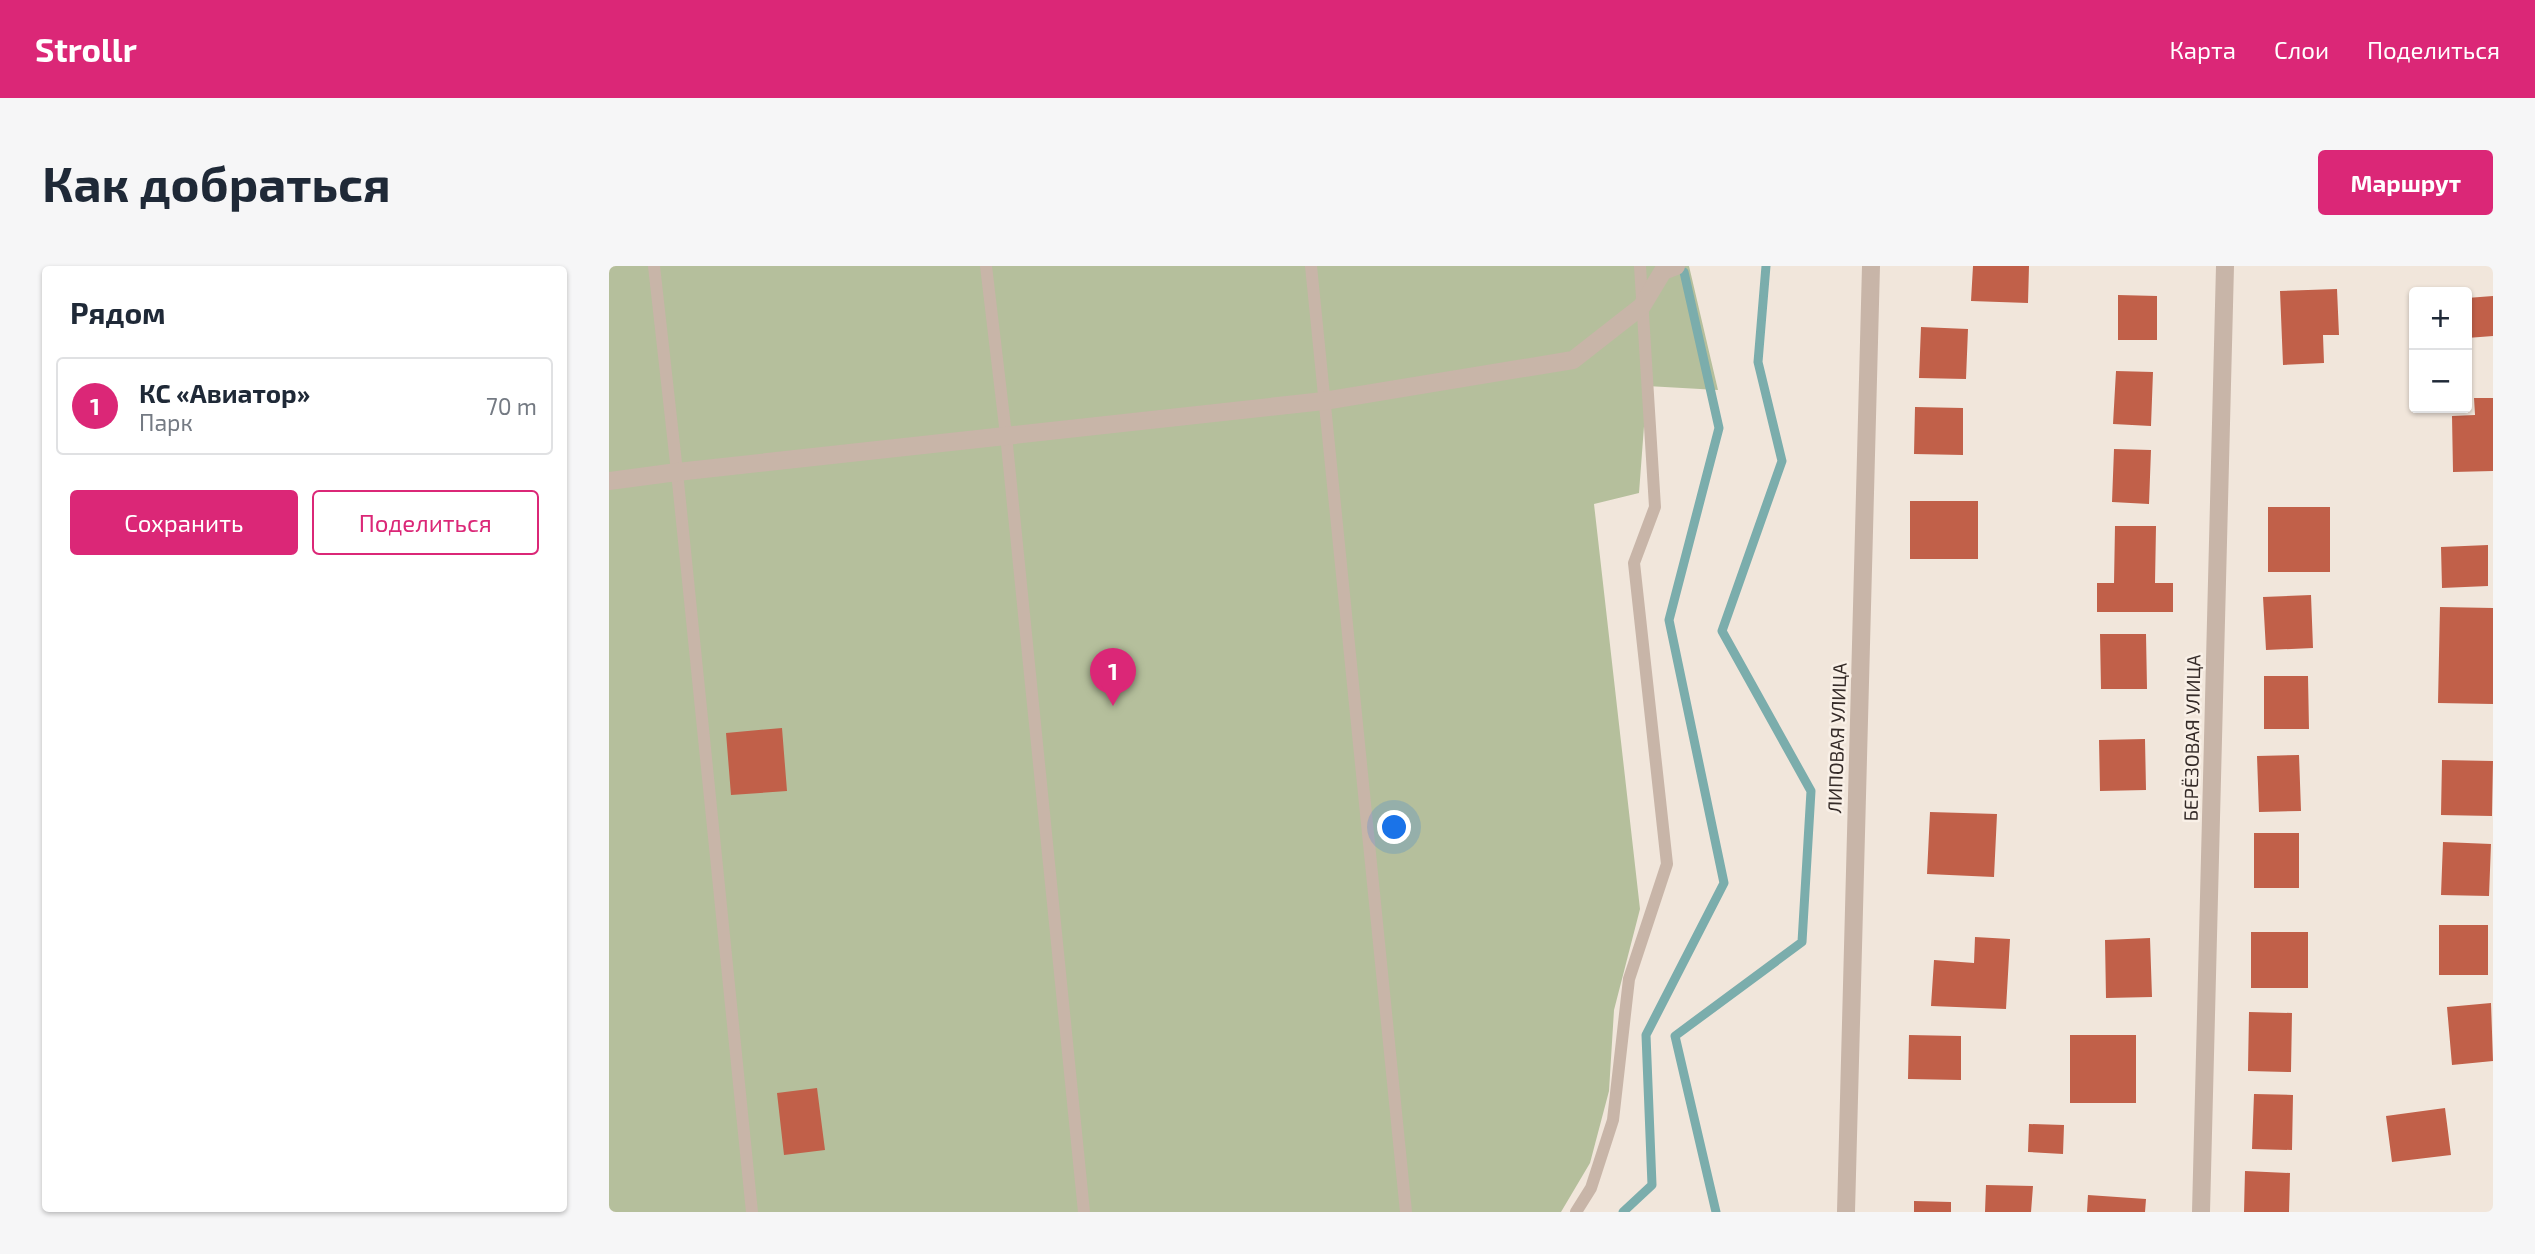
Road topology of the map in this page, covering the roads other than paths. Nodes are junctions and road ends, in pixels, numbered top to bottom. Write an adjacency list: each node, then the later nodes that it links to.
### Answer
1 (654, 266): 11 (lane)
2 (986, 266): 10 (lane)
3 (1311, 266): 9 (lane)
4 (1640, 266): 8 (lane)
5 (1676, 266): 8 (street)
6 (1871, 266): 17 (street, ЛИПОВАЯ УЛИЦА)
7 (2225, 266): 18 (street, БЕРЁЗОВАЯ УЛИЦА)
8 (1642, 306): 9 (street); 16 (lane)
9 (1324, 401): 10 (street); 15 (lane)
10 (1006, 435): 11 (street); 14 (lane)
11 (677, 472): 12 (street); 13 (lane)
12 (609, 481)
13 (752, 1212)
14 (1084, 1212)
15 (1406, 1212)
16 (1576, 1212)
17 (1846, 1212)
18 (2201, 1212)

